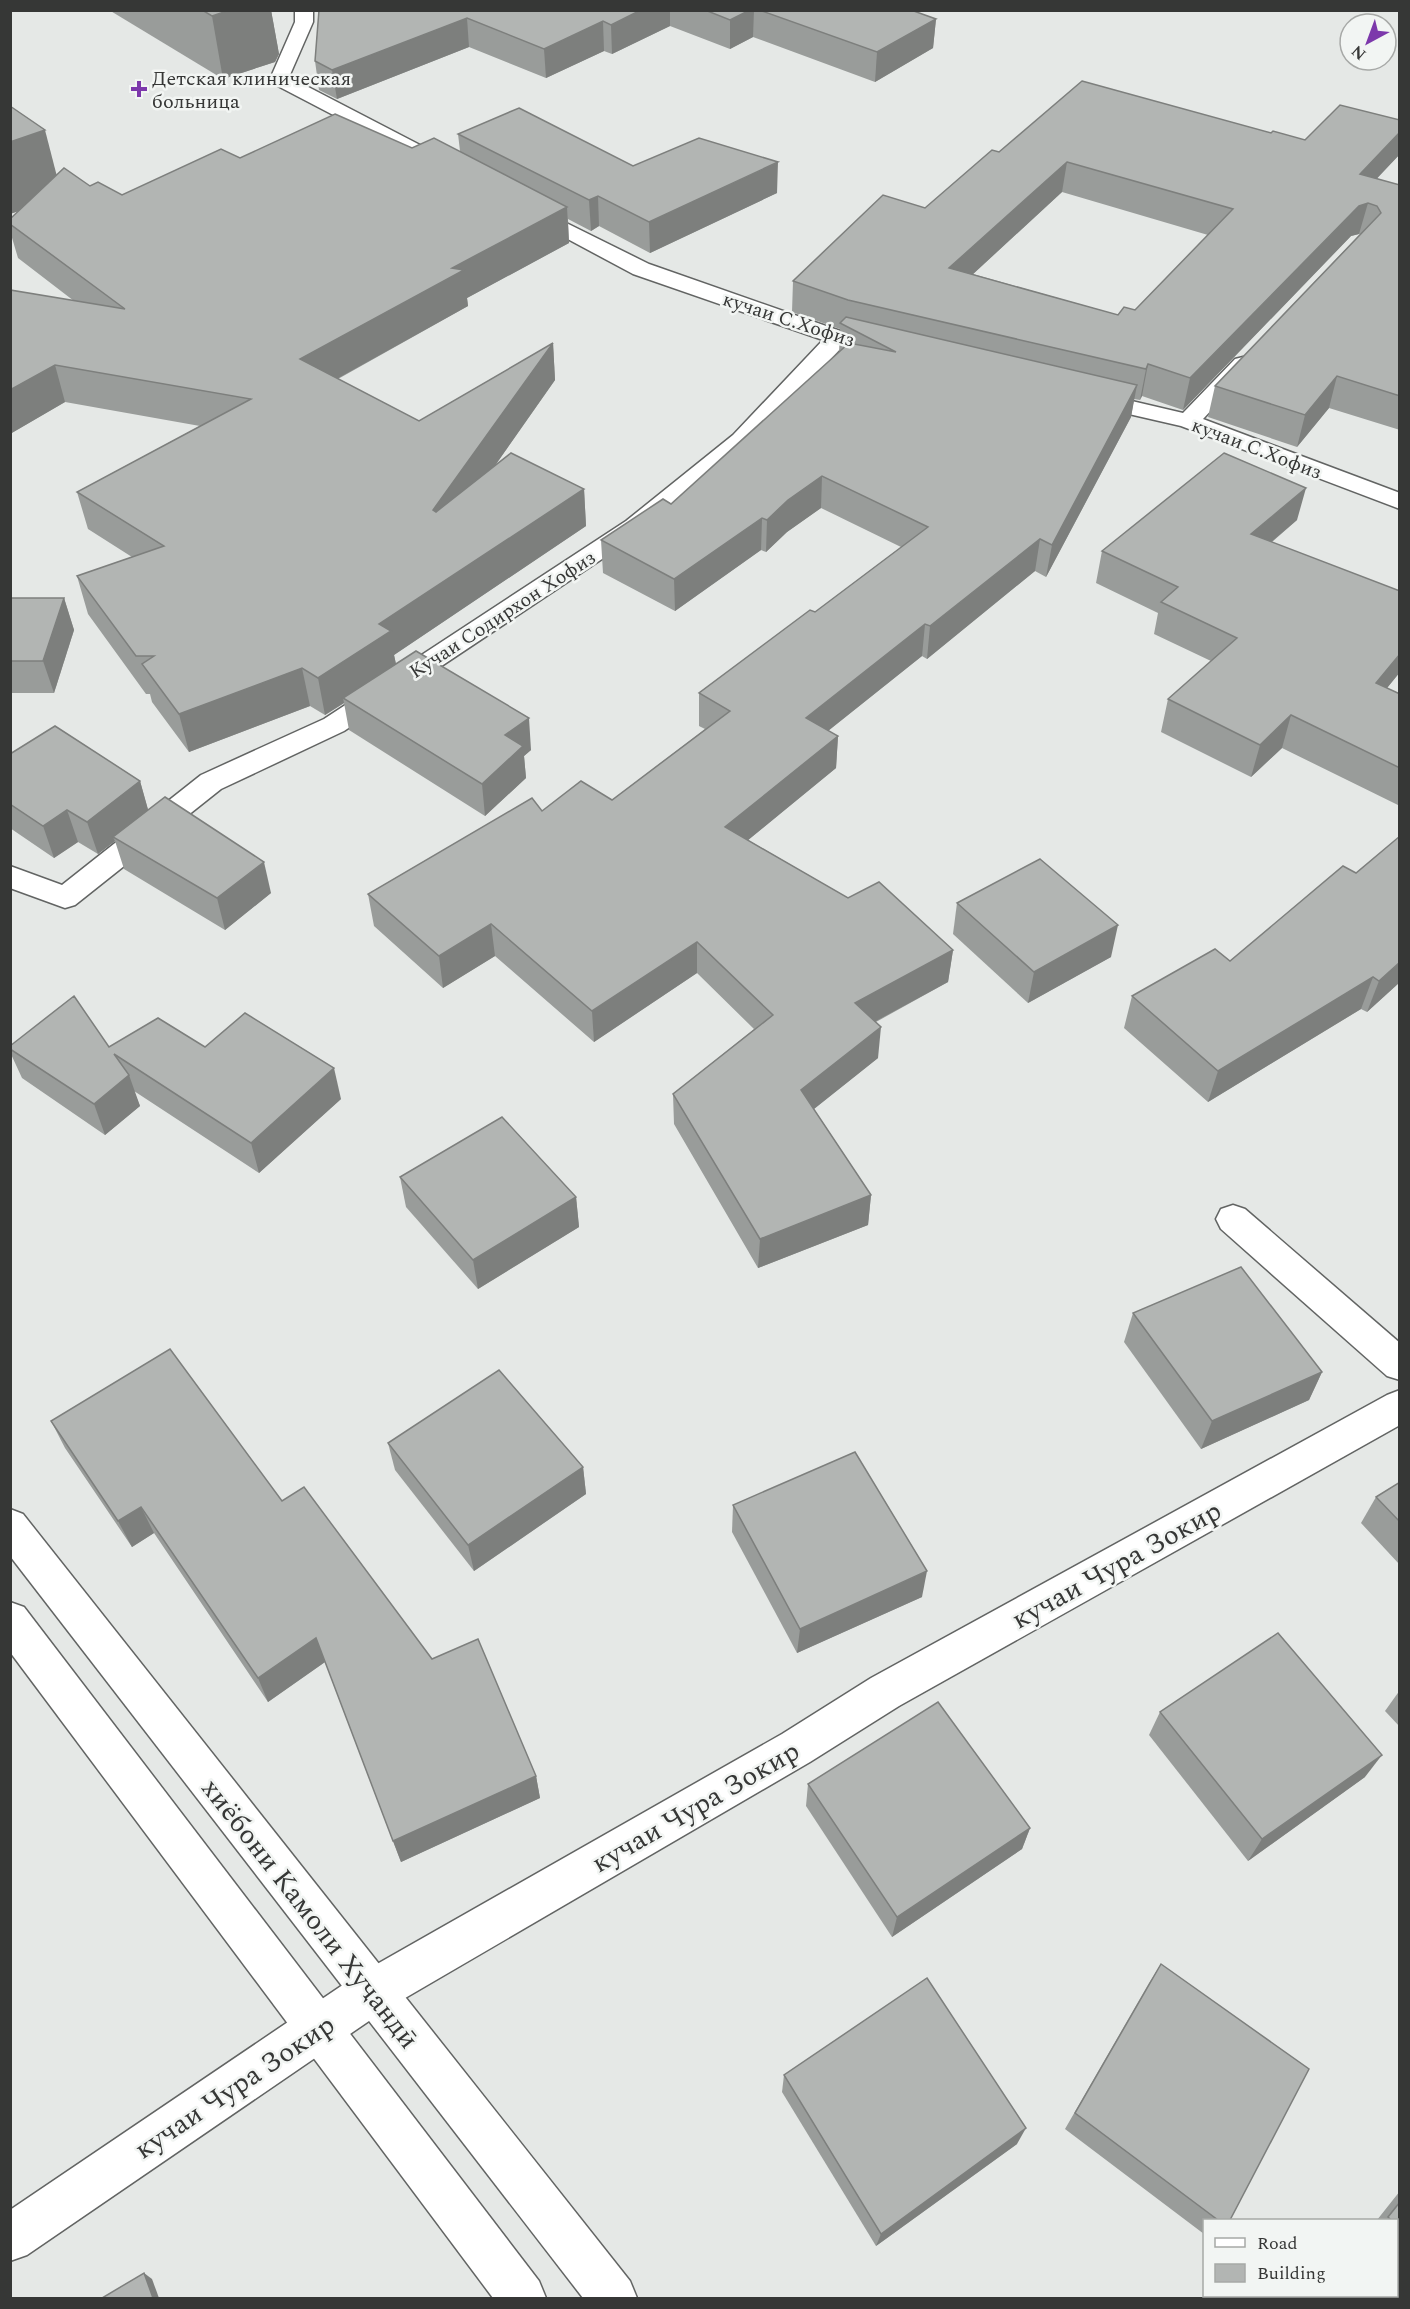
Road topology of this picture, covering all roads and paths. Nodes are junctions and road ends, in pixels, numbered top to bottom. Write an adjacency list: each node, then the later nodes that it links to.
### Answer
1 (304, 10): 2 (street)
2 (455, 171)
3 (507, 199): 4 (street, кучаи С.Хофиз)
4 (838, 338): 6 (street, кучаи С.Хофиз); 10 (street, Кучаи Содирхон Хофиз)
5 (1261, 344): 8 (street)
6 (901, 354)
7 (1072, 394): 8 (street, кучаи С.Хофиз)
8 (1188, 421): 9 (street, кучаи С.Хофиз)
9 (1400, 502)
10 (10, 876)
11 (1233, 1219): 12 (street)
12 (1400, 1365)
13 (1400, 1407): 16 (street, кучаи Чура Зокир)
14 (10, 1526): 16 (street, хиёбони Камоли Хуҷандӣ)
15 (10, 1620): 17 (street)
16 (372, 1992): 17 (street, кучаи Чура Зокир); 20 (street, хиёбони Камоли Хуҷандӣ)
17 (318, 2030): 18 (street, кучаи Чура Зокир); 19 (street)
18 (10, 2238)
19 (522, 2298)
20 (613, 2298)

